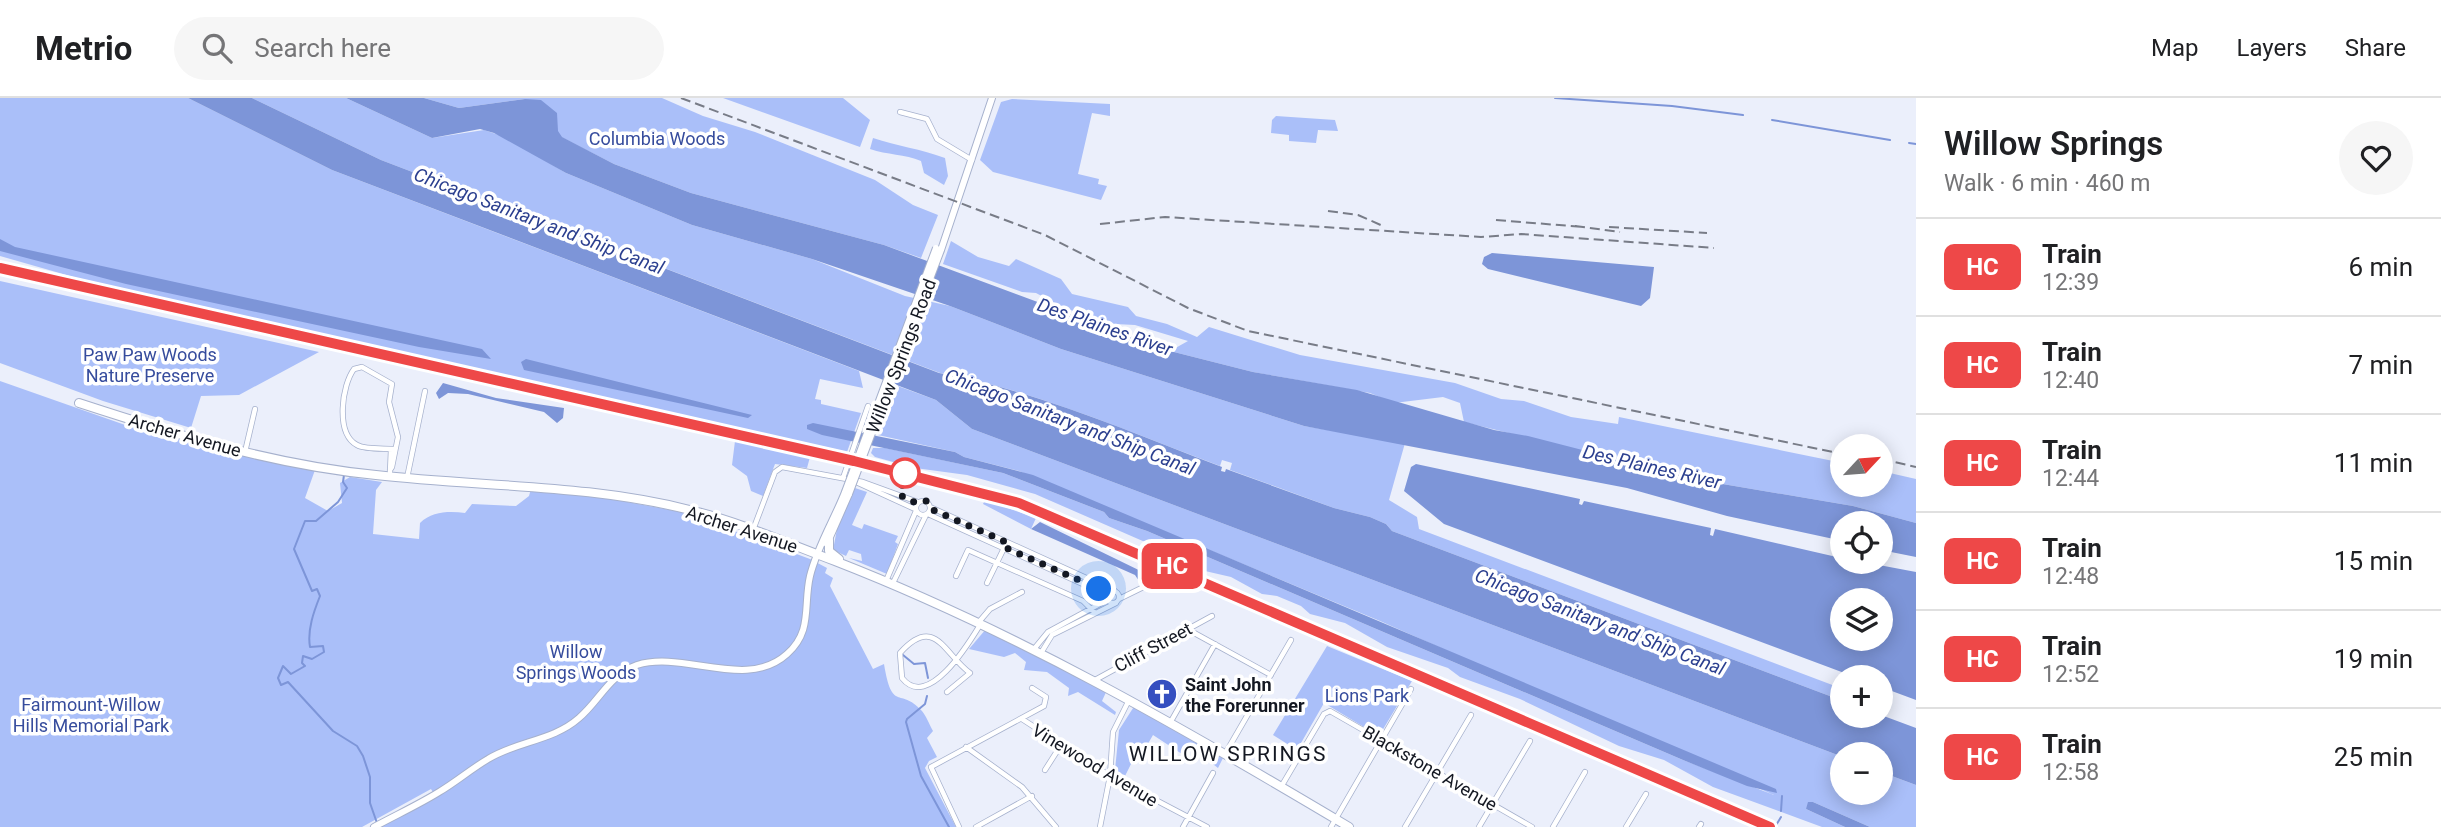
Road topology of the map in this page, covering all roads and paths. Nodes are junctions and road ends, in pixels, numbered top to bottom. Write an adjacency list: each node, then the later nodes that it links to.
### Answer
1 (992, 98): 3 (street, Willow Springs Road)
2 (900, 112): 3 (street)
3 (972, 160): 14 (street, Willow Springs Road, bridge)
4 (425, 391): 11 (street)
5 (79, 403): 9 (main road, Archer Avenue)
6 (868, 406): 12 (street)
7 (255, 409): 9 (street)
8 (393, 449): 8 (street); 10 (street)
9 (245, 453): 10 (main road, Archer Avenue)
10 (390, 473): 11 (main road, Archer Avenue)
11 (407, 478): 21 (main road, Archer Avenue)
12 (843, 478): 13 (street); 21 (street)
13 (856, 482): 15 (street); 17 (street)
14 (847, 493): 22 (street, Willow Springs Road); 24 (street, Willow Springs Road)
15 (918, 502): 16 (street); 17 (street)
16 (930, 507): 18 (street); 23 (street)
17 (915, 510): 18 (street); 19 (street)
18 (927, 514): 20 (street); 23 (street)
19 (910, 523): 20 (street); 25 (street)
20 (920, 527): 27 (street)
21 (752, 530): 24 (main road, Archer Avenue)
22 (829, 540): 24 (street, Willow Springs Road); 28 (main road)
23 (1005, 545): 26 (street); 34 (street); 35 (street)
24 (819, 555): 28 (main road, Archer Avenue); 69 (street, Willow Springs Road)
25 (893, 561): 27 (street); 31 (street)
26 (997, 564): 29 (street); 32 (street); 36 (street)
27 (903, 565): 31 (street)
28 (850, 567): 31 (main road, Archer Avenue)
29 (956, 576)
30 (1164, 577): 35 (street)
31 (889, 583): 38 (main road, Archer Avenue)
32 (987, 583)
33 (1022, 592): 38 (street)
34 (1107, 597): 35 (street); 35 (street); 36 (street)
35 (1117, 597): 36 (street)
36 (1093, 611): 42 (street)
37 (1212, 616): 39 (street, Cliff Street)
38 (979, 624): 42 (main road, Archer Avenue); 43 (street)
39 (1187, 629): 41 (street); 45 (street, Cliff Street)
40 (1292, 640): 44 (street)
41 (1215, 643): 44 (street); 52 (street)
42 (1037, 651): 45 (main road, Archer Avenue)
43 (957, 663): 43 (street); 48 (street)
44 (1271, 675): 57 (street)
45 (1095, 680): 49 (main road, Archer Avenue)
46 (1032, 688): 51 (street)
47 (1411, 689): 53 (street)
48 (947, 692)
49 (1129, 700): 52 (main road, Archer Avenue); 62 (street)
50 (1471, 715): 59 (street)
51 (1022, 719): 55 (street, Vinewood Avenue); 56 (street)
52 (1170, 723): 57 (main road, Archer Avenue)
53 (1381, 740): 59 (street, Blackstone Avenue); 63 (street, Blackstone Avenue); 68 (street)
54 (1530, 741): 66 (street)
55 (1061, 745): 58 (street); 62 (street, Vinewood Avenue)
56 (966, 747): 65 (street); 70 (street)
57 (1224, 755): 63 (main road, Archer Avenue)
58 (1045, 770)
59 (1437, 772): 66 (street, Blackstone Avenue); 77 (street)
60 (1585, 772): 80 (street)
61 (1213, 773): 67 (street)
62 (1110, 776): 67 (street, Vinewood Avenue); 73 (street)
63 (1281, 788): 68 (main road, Archer Avenue)
64 (1646, 794): 81 (street)
65 (1032, 796): 71 (street); 72 (street)
66 (1493, 804): 78 (street); 79 (street, Blackstone Avenue)
67 (1188, 819): 74 (street); 75 (street, Vinewood Avenue)
68 (1333, 823): 76 (main road, Archer Avenue)
69 (376, 826)
70 (959, 827)
71 (976, 827)
72 (1056, 827)
73 (1100, 827)
74 (1183, 827)
75 (1207, 827)
76 (1349, 827)
77 (1405, 827)
78 (1479, 827)
79 (1532, 827)
80 (1553, 827)
81 (1626, 827)

